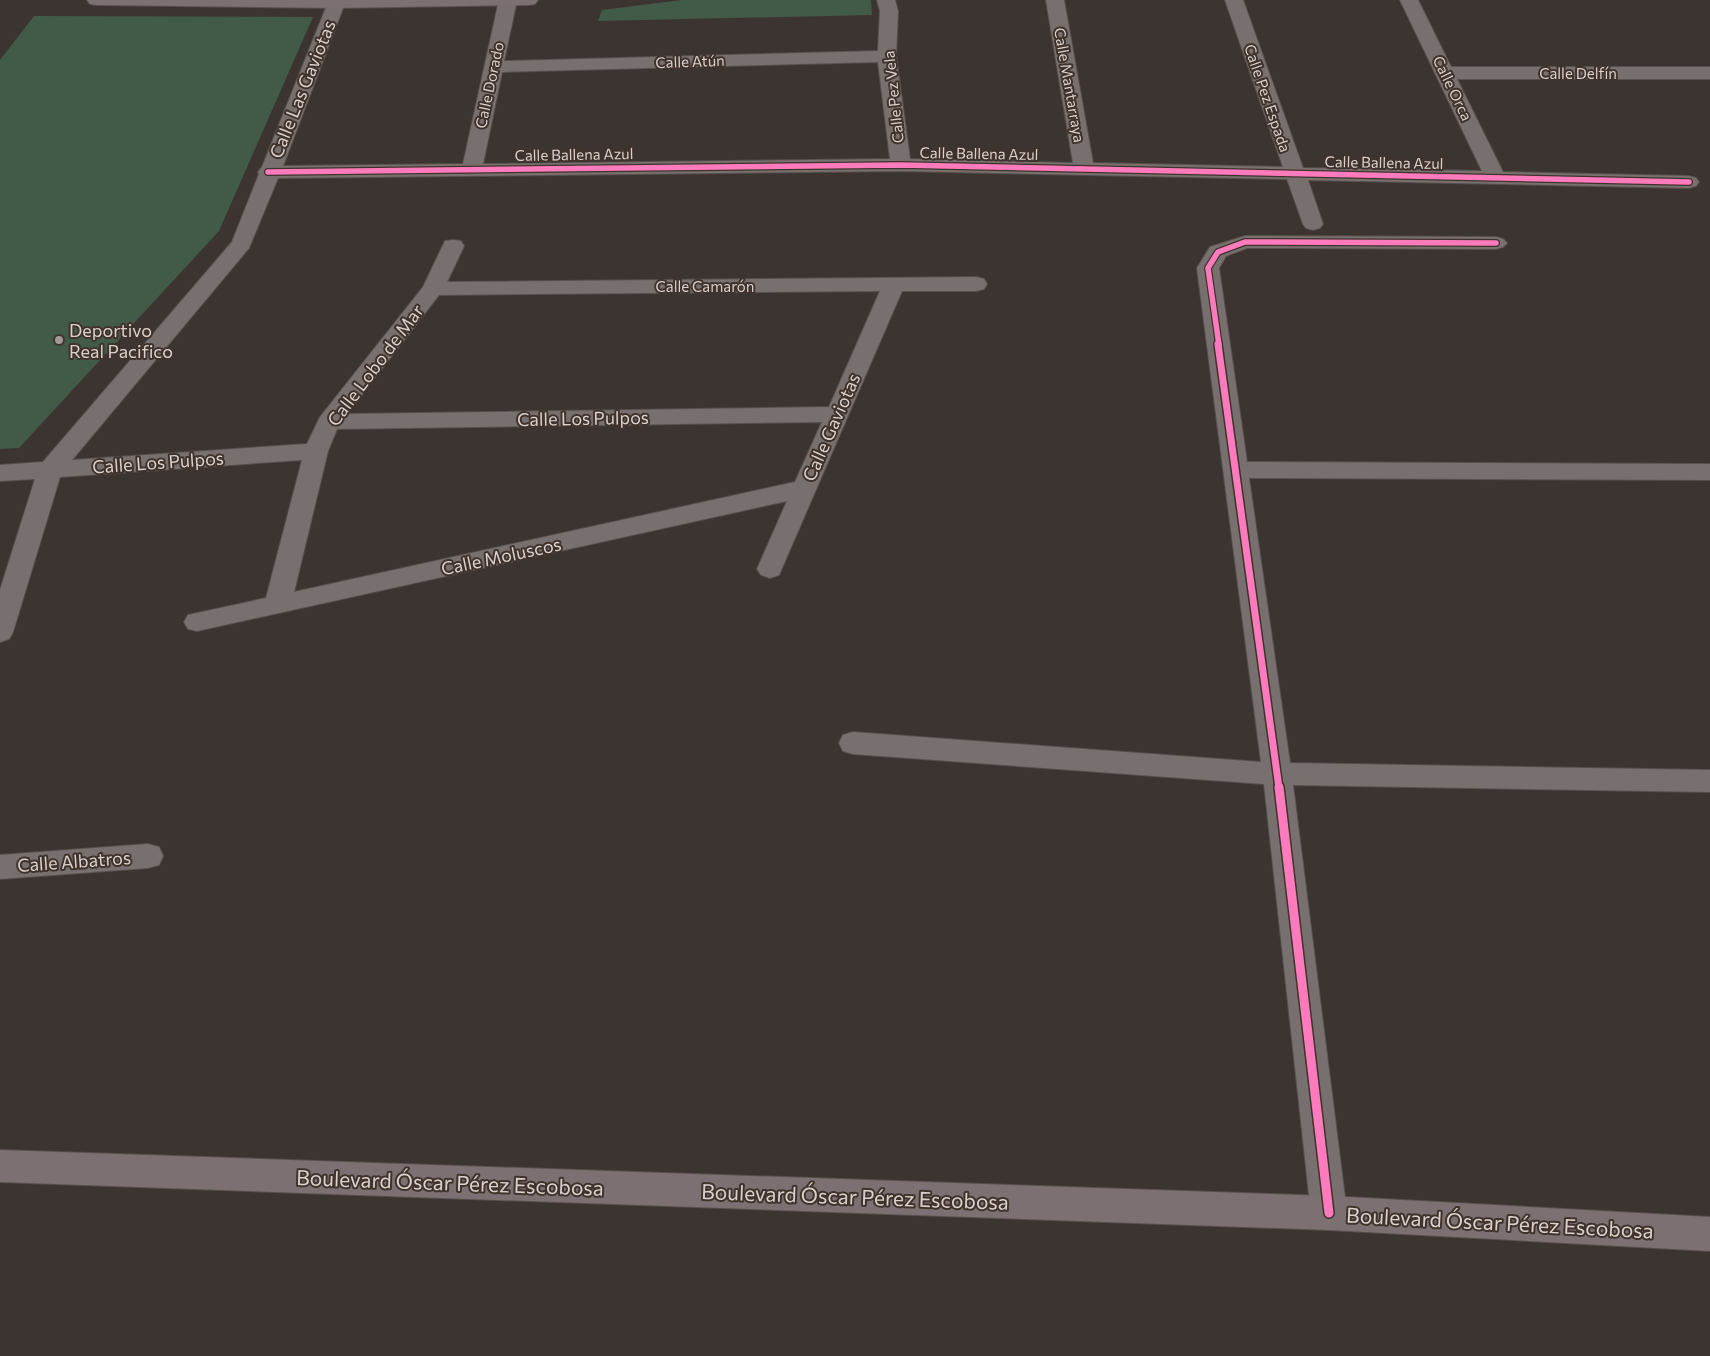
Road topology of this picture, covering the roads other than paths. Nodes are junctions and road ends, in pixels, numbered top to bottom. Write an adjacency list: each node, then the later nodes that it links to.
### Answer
1 (96, 0): 8 (street)
2 (529, 0): 7 (street)
3 (886, 0): 9 (street, Calle Pez Vela)
4 (1055, 0): 15 (street, Calle Mantarraya)
5 (1234, 0): 17 (street, Calle Pez Espada)
6 (1409, 0): 11 (street, Calle Orca)
7 (507, 1): 8 (street); 10 (street, Calle Dorado)
8 (336, 3): 16 (street, Calle Las Gaviotas)
9 (887, 56): 10 (street, Calle Atún); 13 (street, Calle Pez Vela)
10 (493, 67): 14 (street, Calle Dorado)
11 (1446, 73): 12 (street, Calle Delfín); 18 (street, Calle Orca)
12 (1710, 74)
13 (900, 165): 14 (street, Calle Ballena Azul); 15 (street, Calle Ballena Azul)
14 (472, 169): 16 (street, Calle Ballena Azul)
15 (1084, 169): 17 (street, Calle Ballena Azul)
16 (268, 172): 29 (street, Calle Las Gaviotas)
17 (1295, 174): 18 (street, Calle Ballena Azul); 20 (street, Calle Pez Espada)
18 (1495, 177): 19 (street, Calle Ballena Azul)
19 (1689, 182)
20 (1313, 224)
21 (1496, 243): 30 (street)
22 (453, 246): 25 (street, Calle Lobo de Mar)
23 (976, 284): 24 (street, Calle Camarón)
24 (894, 285): 25 (street, Calle Camarón); 26 (street, Calle Gaviotas)
25 (434, 288): 27 (street, Calle Lobo de Mar)
26 (838, 414): 27 (street, Calle Los Pulpos); 33 (street, Calle Gaviotas)
27 (328, 422): 28 (street, Calle Lobo de Mar)
28 (316, 451): 29 (street, Calle Los Pulpos); 35 (street, Calle Lobo de Mar)
29 (50, 470): 32 (street, Calle Los Pulpos); 37 (street, Calle Las Gaviotas)
30 (1234, 470): 31 (street); 39 (street)
31 (1710, 472)
32 (0, 473)
33 (804, 489): 34 (street, Calle Gaviotas); 35 (street, Calle Moluscos)
34 (770, 569)
35 (277, 605): 36 (street, Calle Moluscos)
36 (198, 622)
37 (0, 632)
38 (853, 743): 39 (street)
39 (1277, 774): 40 (street); 44 (street)
40 (1710, 781)
41 (148, 856): 42 (street, Calle Albatros)
42 (0, 867)
43 (0, 1166): 44 (main road, Boulevard Óscar Pérez Escobosa)
44 (1328, 1213): 45 (main road, Boulevard Óscar Pérez Escobosa)
45 (1710, 1234)

